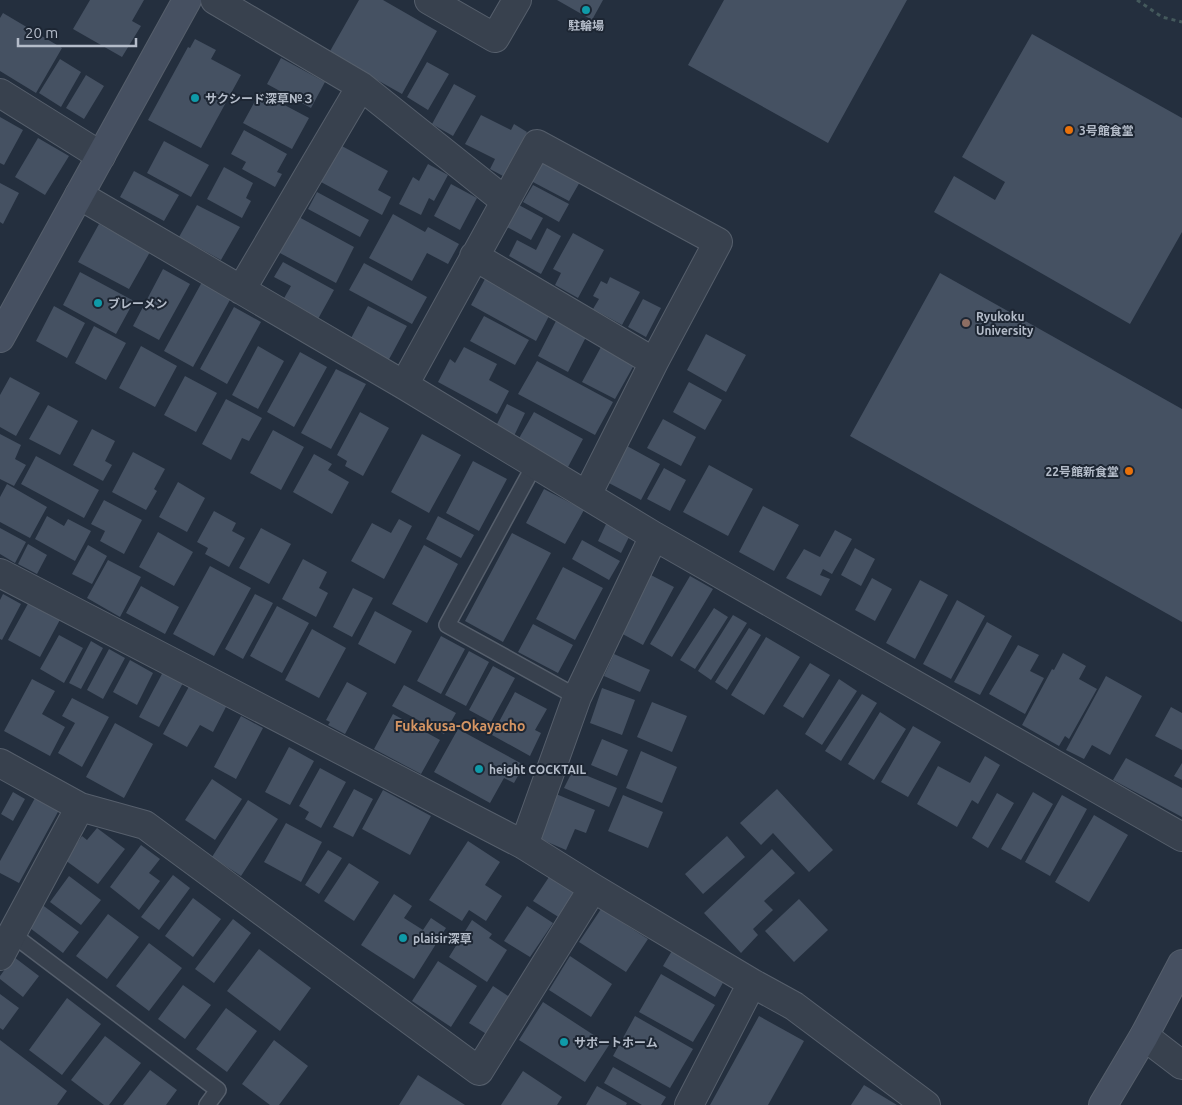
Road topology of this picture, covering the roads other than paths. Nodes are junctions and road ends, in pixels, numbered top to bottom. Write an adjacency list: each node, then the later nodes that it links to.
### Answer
1 (187, 0): 7 (street)
2 (215, 0): 5 (street)
3 (429, 0): 4 (street)
4 (517, 0)
5 (361, 86): 9 (street); 11 (street)
6 (0, 93): 7 (street)
7 (101, 156): 8 (street)
8 (79, 196): 11 (street); 12 (street)
9 (505, 201): 10 (street); 13 (street)
10 (474, 256): 13 (street); 14 (street)
11 (241, 290): 14 (street)
12 (0, 338)
13 (654, 362): 16 (street)
14 (404, 385): 15 (street)
15 (535, 464): 16 (street); 19 (lane)
16 (587, 495): 17 (street)
17 (654, 536): 19 (street); 22 (street)
18 (0, 573): 23 (street)
19 (577, 697): 23 (street)
20 (0, 763): 21 (street)
21 (80, 807): 24 (street); 25 (street)
22 (1182, 837)
23 (524, 845): 24 (street)
24 (593, 888): 27 (street)
25 (6, 945): 30 (lane)
26 (1182, 964): 28 (street)
27 (752, 983): 31 (street); 32 (street)
28 (1144, 1036): 29 (street); 33 (street)
29 (1182, 1065)
30 (207, 1105)
31 (689, 1105)
32 (926, 1105)
33 (1103, 1105)

